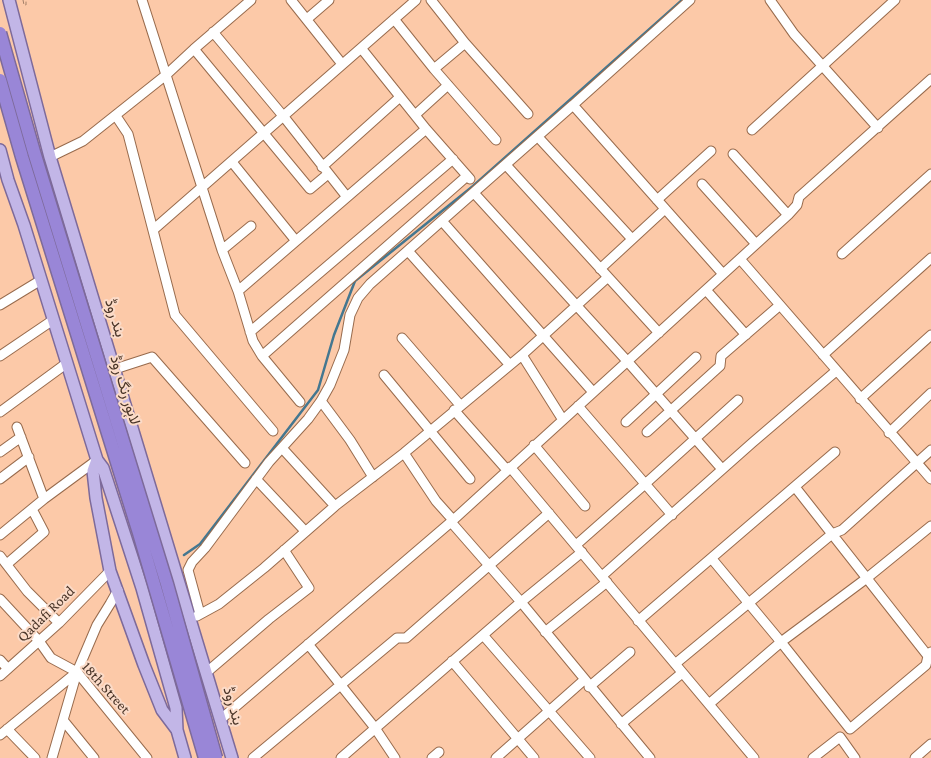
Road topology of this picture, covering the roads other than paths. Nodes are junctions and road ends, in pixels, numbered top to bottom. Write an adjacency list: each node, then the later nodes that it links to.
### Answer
1 (9, 0): 40 (main road, بند روڈ)
2 (142, 0): 21 (street)
3 (252, 0): 13 (street)
4 (291, 0): 11 (street)
5 (329, 0): 11 (street)
6 (416, 0): 12 (street)
7 (432, 0): 15 (street)
8 (690, 0): 26 (street)
9 (770, 0): 19 (street)
10 (895, 0): 19 (street)
11 (307, 19): 18 (street)
12 (394, 19): 16 (street); 20 (street)
13 (213, 32): 17 (street); 30 (street)
14 (0, 33): 196 (highway, لاہور رنگ روڈ, bridge)
15 (465, 43): 20 (street); 27 (street)
16 (361, 48): 18 (street); 25 (street)
17 (194, 49): 21 (street); 34 (street)
18 (342, 64): 30 (street)
19 (822, 66): 31 (street); 33 (street)
20 (434, 69): 24 (street)
21 (166, 75): 29 (street); 48 (street)
22 (0, 80): 195 (highway, لاہور رنگ روڈ, bridge)
23 (931, 80): 31 (street)
24 (448, 85): 28 (street); 36 (street)
25 (400, 97): 28 (street); 44 (street)
26 (574, 106): 35 (street); 51 (street)
27 (528, 114)
28 (414, 115): 32 (street)
29 (116, 116): 40 (street); 56 (street)
30 (284, 116): 34 (street); 44 (street)
31 (878, 128): 53 (street)
32 (426, 129): 41 (street); 50 (street)
33 (752, 130)
34 (265, 133): 42 (street); 44 (street)
35 (538, 137): 43 (street); 57 (street)
36 (496, 140)
37 (0, 150): 46 (main road)
38 (712, 151): 51 (street)
39 (733, 154): 53 (street)
40 (50, 157): 89 (main road, بند روڈ)
41 (453, 159): 75 (street); 84 (street)
42 (232, 162): 48 (street); 58 (street)
43 (506, 165): 49 (street); 65 (street)
44 (325, 170): 50 (street)
45 (931, 174): 62 (street)
46 (4, 183): 68 (main road)
47 (702, 184): 59 (street)
48 (202, 188): 56 (street); 60 (street)
49 (474, 193): 54 (street); 73 (street)
50 (347, 197): 58 (street)
51 (658, 200): 52 (street)
52 (665, 209): 57 (street); 66 (street)
53 (788, 215): 59 (street)
54 (442, 221): 61 (street); 79 (street)
55 (251, 226): 60 (street)
56 (153, 230): 108 (street)
57 (632, 239): 65 (street)
58 (296, 241): 70 (street)
59 (756, 244): 64 (street)
60 (222, 250): 70 (street)
61 (408, 251): 88 (street); 97 (street)
62 (842, 254)
63 (931, 258): 82 (street)
64 (740, 259): 66 (street); 72 (street)
65 (600, 269): 67 (street)
66 (723, 274): 69 (street)
67 (608, 277): 73 (street); 76 (street)
68 (41, 280): 71 (street); 74 (main road)
69 (706, 290): 76 (street); 77 (street)
70 (238, 291): 75 (street)
71 (0, 305)
72 (780, 305): 77 (street); 82 (street)
73 (576, 307): 79 (street); 86 (street)
74 (53, 320): 83 (street); 87 (main road)
75 (250, 332): 84 (street)
76 (659, 333): 86 (street)
77 (746, 334): 101 (street)
78 (931, 335): 95 (street)
79 (543, 336): 81 (street); 92 (street)
80 (402, 338): 100 (street)
81 (522, 355): 88 (street); 104 (street)
82 (823, 355): 90 (street)
83 (0, 356)
84 (262, 356): 98 (street)
85 (696, 357): 93 (street)
86 (628, 362): 92 (street); 93 (street)
87 (67, 363): 102 (street); 107 (main road)
88 (509, 364): 100 (street)
89 (115, 369): 103 (main road, بند روڈ); 122 (street)
90 (836, 371): 95 (street); 125 (street)
91 (384, 376): 109 (street)
92 (593, 392): 99 (street)
93 (656, 394): 101 (street); 105 (street)
94 (931, 394): 111 (street)
95 (860, 399): 111 (street)
96 (738, 400): 113 (street)
97 (321, 401): 115 (street); 126 (street)
98 (300, 402)
99 (578, 406): 104 (street); 131 (street)
100 (457, 408): 109 (street); 124 (street)
101 (671, 411): 110 (street); 113 (street)
102 (0, 412)
103 (128, 416): 107 (street); 157 (main road, بند روڈ)
104 (563, 420): 114 (street)
105 (626, 422)
106 (17, 427): 112 (street)
107 (86, 428): 121 (main road)
108 (273, 431)
109 (429, 432): 119 (street); 129 (street)
110 (647, 432)
111 (889, 433): 123 (street)
112 (21, 437): 117 (street); 120 (street)
113 (696, 439): 125 (street); 131 (street)
114 (534, 445): 124 (street); 135 (street)
115 (282, 448): 128 (street); 134 (street)
116 (931, 450): 123 (street)
117 (0, 452)
118 (835, 452): 132 (street)
119 (404, 453): 126 (street); 139 (street)
120 (29, 457): 127 (street); 133 (street)
121 (97, 460): 133 (street); 150 (main road); 185 (main road)
122 (245, 463)
123 (917, 463): 130 (street); 142 (street)
124 (508, 468): 137 (street); 139 (street)
125 (722, 469): 138 (street)
126 (373, 477): 134 (street)
127 (0, 479)
128 (256, 479): 141 (street); 157 (street)
129 (470, 479)
130 (931, 479)
131 (644, 485): 138 (street); 144 (street)
132 (795, 487): 142 (street); 147 (street)
133 (44, 499): 136 (street)
134 (335, 506): 141 (street)
135 (585, 506)
136 (32, 509): 143 (street); 148 (street)
137 (549, 514): 144 (street); 149 (street)
138 (672, 515): 152 (street)
139 (452, 521): 149 (street); 164 (street)
140 (931, 526): 151 (street)
141 (305, 531): 145 (street)
142 (832, 534): 151 (street); 156 (street)
143 (0, 535)
144 (579, 548): 152 (street); 155 (street)
145 (284, 550): 157 (street); 172 (street)
146 (0, 556): 148 (street)
147 (712, 559): 156 (street); 158 (street)
148 (7, 564): 159 (street)
149 (490, 566): 155 (street); 176 (street)
150 (110, 571): 153 (main road); 159 (street, Qadafi Road)
151 (867, 578): 163 (street); 166 (street)
152 (605, 579): 158 (street); 160 (street)
153 (118, 590): 171 (street); 185 (main road)
154 (0, 599): 162 (street, 18th Street)
155 (521, 602): 160 (street); 161 (street)
156 (749, 602): 163 (street); 169 (street)
157 (195, 617): 172 (main road, بند روڈ)
158 (638, 621): 169 (street)
159 (59, 623): 162 (street, Qadafi Road)
160 (546, 632): 175 (street)
161 (483, 635): 168 (street); 178 (street)
162 (39, 641): 170 (street, Qadafi Road); 171 (street, 18th Street)
163 (781, 642): 177 (street); 184 (street)
164 (308, 644): 176 (street); 179 (street)
165 (630, 652): 175 (street)
166 (929, 654): 184 (street)
167 (0, 660): 170 (street)
168 (452, 661): 182 (street); 188 (street)
169 (675, 664): 173 (street)
170 (8, 669): 174 (street, Qadafi Road)
171 (77, 672): 180 (street); 183 (street); 194 (street, 18th Street)
172 (207, 672): 179 (main road, بند روڈ)
173 (682, 673): 177 (street); 181 (street)
174 (0, 676)
175 (587, 683): 178 (street); 181 (street)
176 (341, 685): 182 (street); 198 (street)
177 (709, 704): 205 (street)
178 (549, 711): 188 (street); 203 (street)
179 (221, 719): 197 (main road, بند روڈ)
180 (63, 720): 192 (street); 193 (street)
181 (622, 724): 204 (street)
182 (375, 728): 199 (street); 200 (street)
183 (8, 729): 186 (street); 191 (street)
184 (850, 729): 187 (street)
185 (177, 730): 190 (main road)
186 (0, 735)
187 (840, 737): 206 (street); 207 (street)
188 (518, 739): 201 (street); 202 (street)
189 (931, 744): 208 (street)
190 (183, 757)
191 (35, 758)
192 (52, 758)
193 (94, 758)
194 (147, 758)
195 (205, 758)
196 (216, 758)
197 (232, 758)
198 (253, 758)
199 (341, 758)
200 (395, 758)
201 (496, 758)
202 (534, 758)
203 (590, 758)
204 (650, 758)
205 (754, 758)
206 (813, 758)
207 (855, 758)
208 (915, 758)

